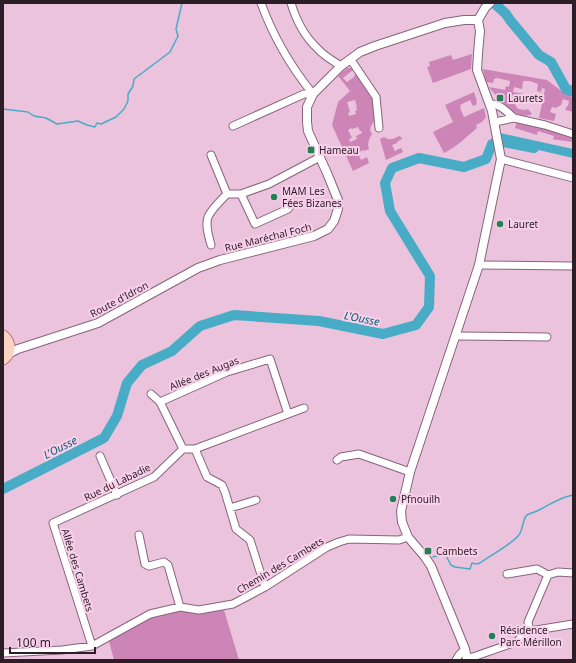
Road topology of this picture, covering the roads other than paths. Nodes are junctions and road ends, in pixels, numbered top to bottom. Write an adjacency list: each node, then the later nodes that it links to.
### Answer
1 (262, 3): 7 (street)
2 (290, 3): 6 (street)
3 (488, 6): 4 (street)
4 (478, 20): 5 (street, Rue Maréchal Foch); 8 (street)
5 (350, 60): 6 (street, Rue Maréchal Foch); 12 (street)
6 (341, 66): 7 (street, Rue Maréchal Foch)
7 (313, 94): 11 (street); 15 (street, Rue Maréchal Foch)
8 (490, 104): 9 (street); 10 (street)
9 (514, 118): 10 (street); 13 (street)
10 (495, 122): 16 (street)
11 (233, 126)
12 (379, 128)
13 (573, 134)
14 (210, 155): 18 (street)
15 (320, 157): 19 (street); 22 (street, Rue Maréchal Foch)
16 (501, 159): 17 (street); 23 (street)
17 (573, 178)
18 (227, 194): 19 (street); 21 (street)
19 (241, 194): 20 (street)
20 (292, 204)
21 (211, 245)
22 (220, 260): 28 (street, Route d'Idron)
23 (479, 265): 24 (street); 25 (street)
24 (573, 266)
25 (456, 336): 26 (street); 38 (street)
26 (547, 337)
27 (5, 339): 28 (street); 29 (main road)
28 (25, 347): 29 (street, Route d'Idron)
29 (5, 357)
30 (151, 394): 31 (street)
31 (160, 402): 33 (street, Allée des Augas); 34 (street)
32 (304, 408): 33 (street)
33 (288, 414): 35 (street)
34 (183, 449): 35 (street); 39 (street, Rue du Labadie)
35 (195, 449): 41 (street)
36 (100, 456): 39 (street)
37 (336, 460): 38 (street)
38 (410, 472): 44 (street)
39 (117, 495): 42 (street, Rue du Labadie)
40 (256, 500): 41 (street)
41 (230, 508): 48 (street)
42 (53, 523): 52 (street, Allée des Cambets)
43 (139, 535): 49 (street)
44 (408, 537): 48 (street, Chemin des Cambets); 54 (street)
45 (573, 573): 47 (street)
46 (507, 574): 47 (street)
47 (548, 574): 51 (street)
48 (265, 587): 49 (street, Chemin des Cambets)
49 (180, 606): 52 (street, Chemin des Cambets)
50 (573, 624): 51 (street)
51 (530, 632): 54 (street)
52 (92, 646): 53 (street, Chemin des Cambets)
53 (3, 653)
54 (466, 656): 55 (street)
55 (456, 660)

